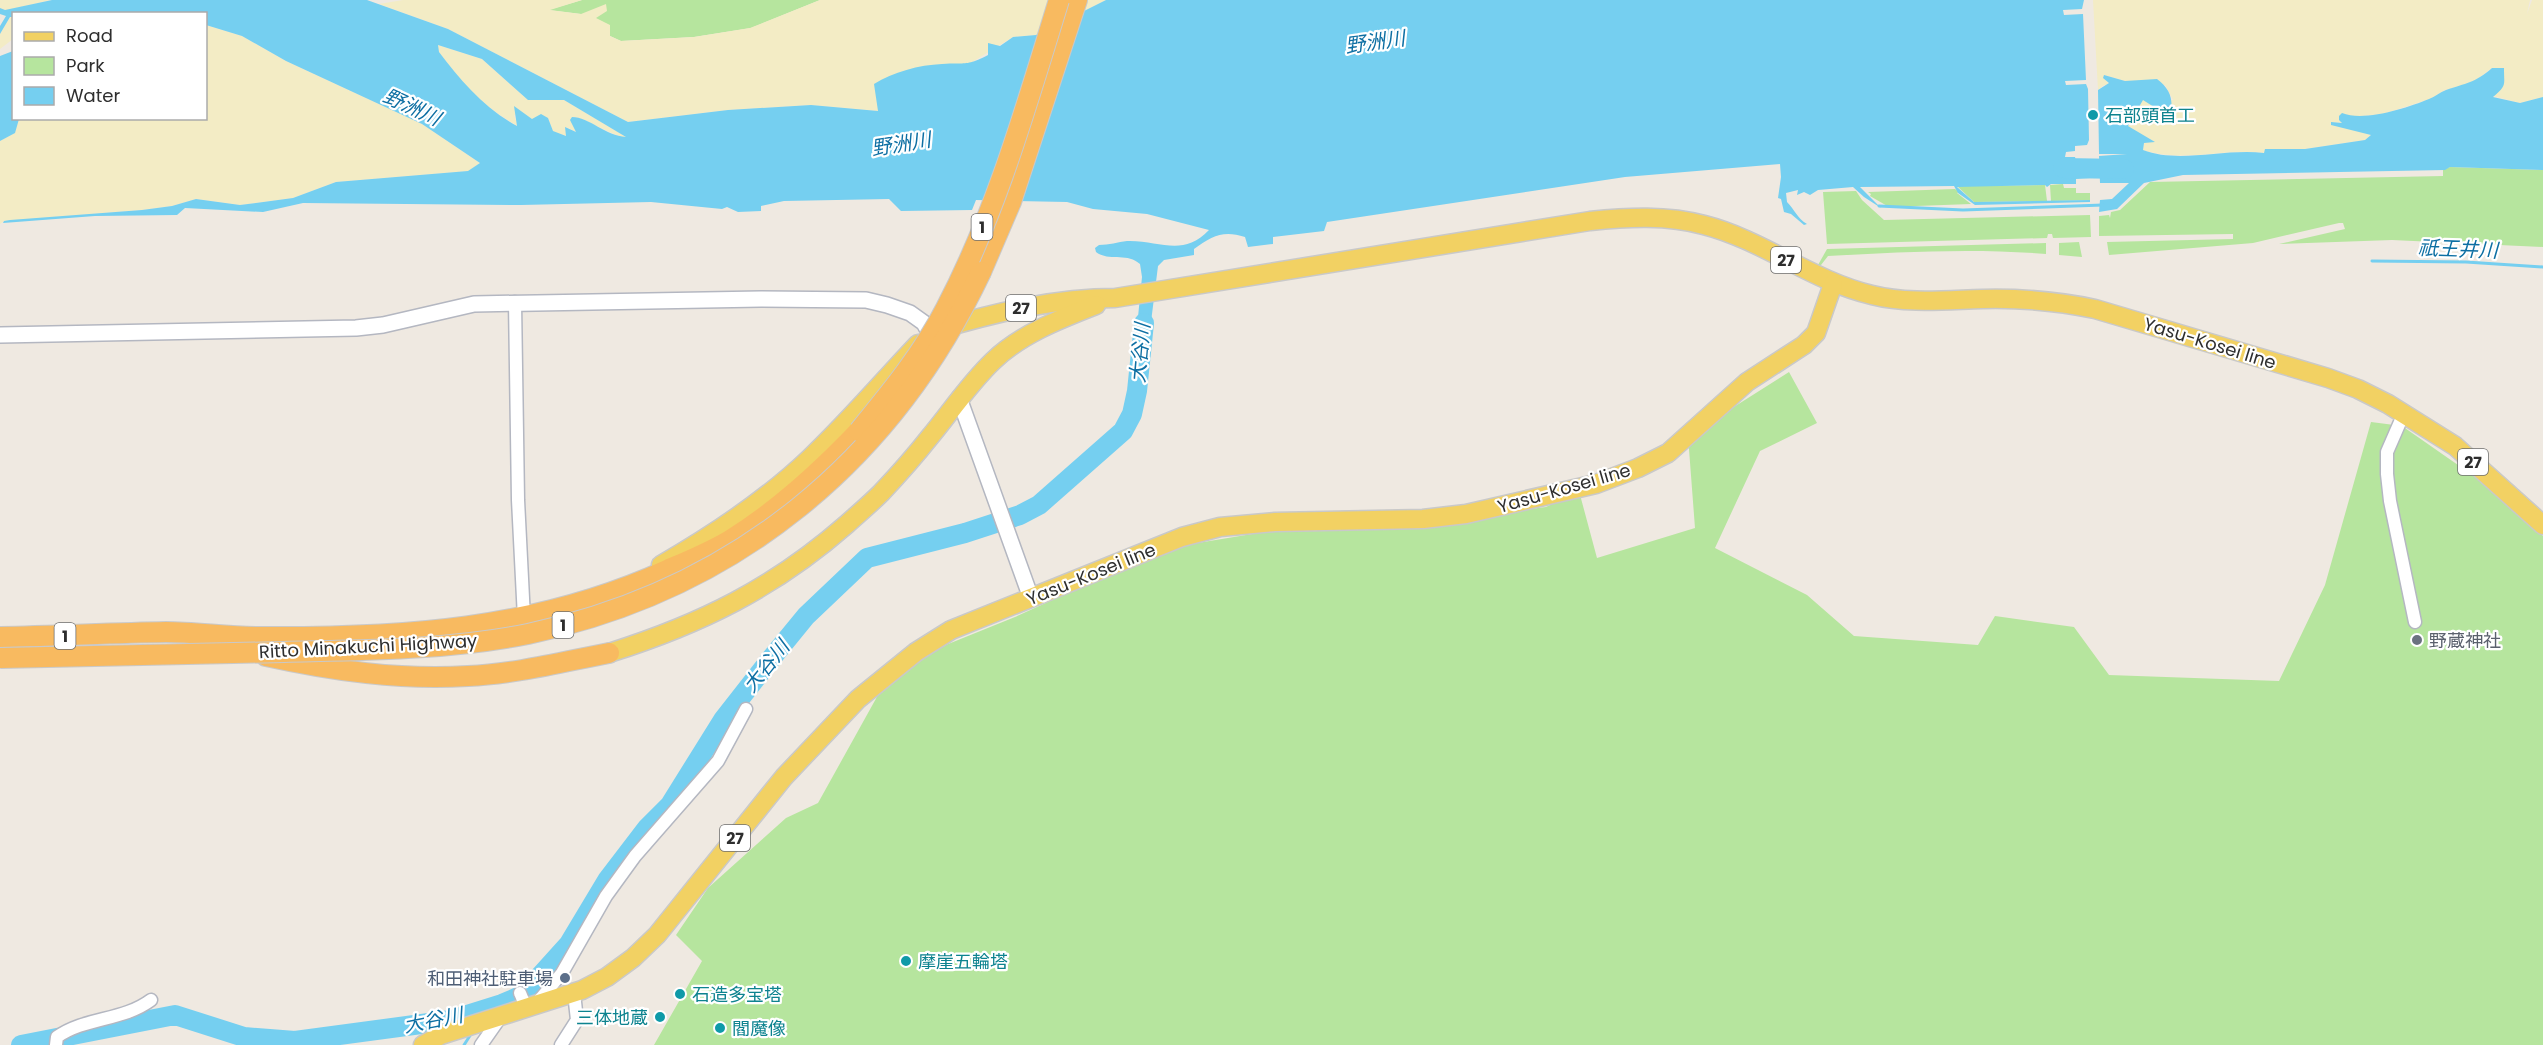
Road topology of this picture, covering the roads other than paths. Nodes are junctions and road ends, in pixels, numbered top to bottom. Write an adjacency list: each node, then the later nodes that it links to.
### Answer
1 (1059, 0): 11 (highway, Ritto Minakuchi Highway / 1, bridge)
2 (1077, 0): 18 (highway, Ritto Minakuchi Highway / 1, bridge)
3 (1833, 284): 4 (main road, Yasu-Kosei line / 27); 9 (main road, Yasu-Kosei line / 27); 12 (main road, Yasu-Kosei line / 27)
4 (1123, 297): 6 (main road, Yasu-Kosei line / 27); 8 (main road, Yasu-Kosei line / 27)
5 (515, 302): 6 (street); 7 (street); 13 (street)
6 (929, 332): 11 (main road)
7 (0, 335)
8 (959, 398): 12 (street); 17 (main road, 27)
9 (2404, 413): 10 (main road, Yasu-Kosei line / 27); 14 (street)
10 (2543, 525)
11 (611, 594): 13 (highway, Ritto Minakuchi Highway / 1)
12 (1031, 598): 20 (main road, Yasu-Kosei line / 27)
13 (525, 618): 15 (highway, Ritto Minakuchi Highway / 1)
14 (2415, 622)
15 (131, 634): 16 (highway, Ritto Minakuchi Highway / 1); 17 (highway, 1)
16 (0, 637)
17 (609, 653)
18 (0, 658)
19 (746, 709): 22 (street)
20 (574, 993): 22 (main road, Yasu-Kosei line / 27); 27 (street)
21 (151, 1000): 24 (street)
22 (527, 1002): 23 (main road, Yasu-Kosei line / 27)
23 (503, 1014): 25 (main road, Yasu-Kosei line / 27); 26 (street)
24 (56, 1042)
25 (423, 1045)
26 (481, 1045)
27 (561, 1045)

